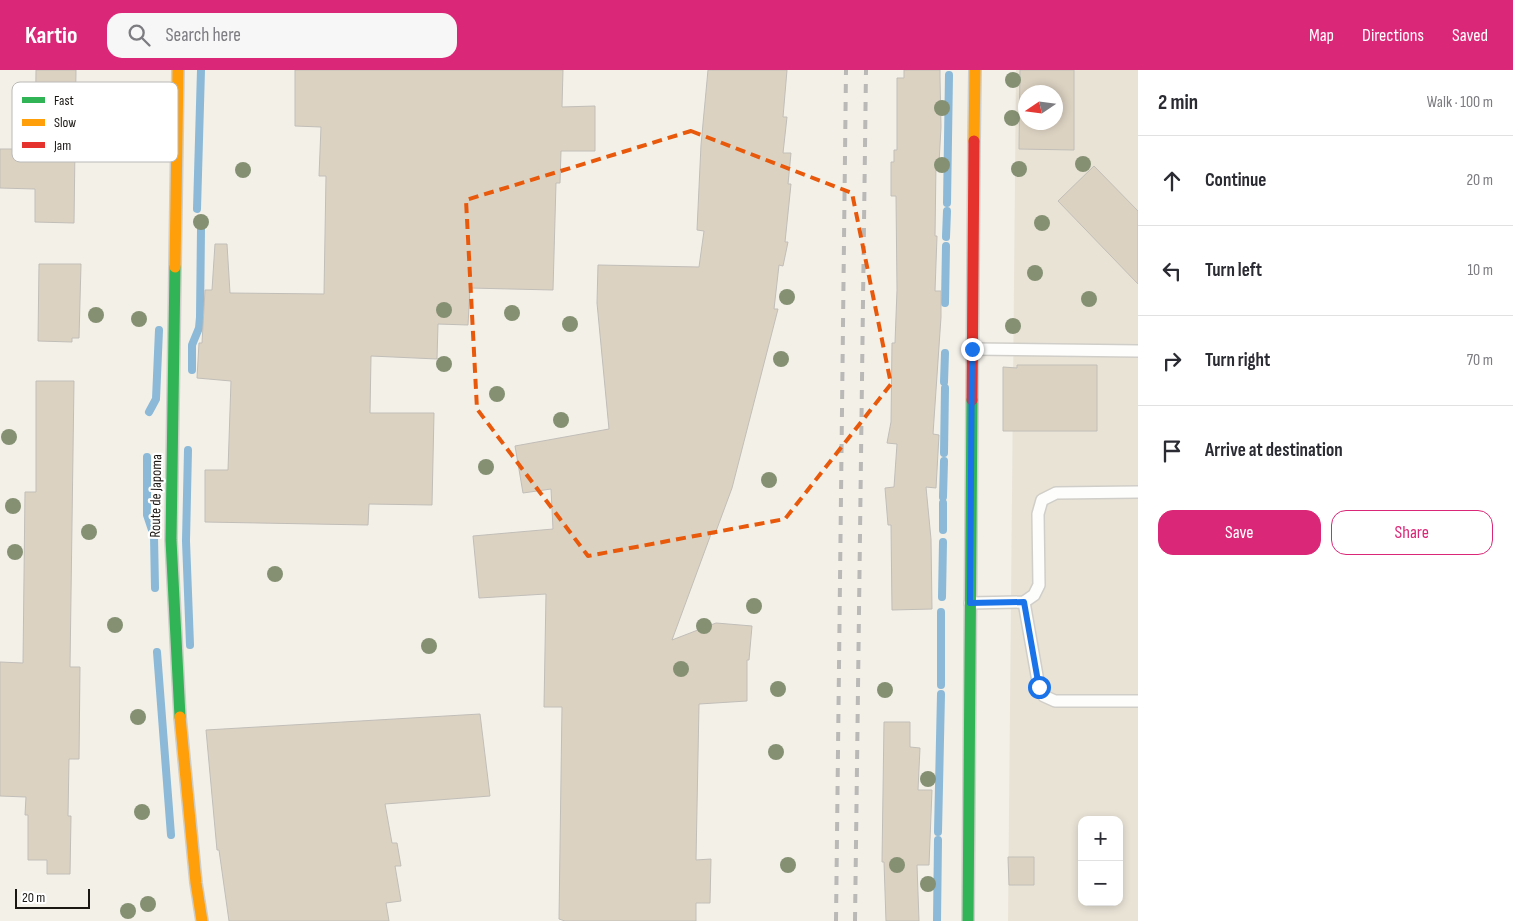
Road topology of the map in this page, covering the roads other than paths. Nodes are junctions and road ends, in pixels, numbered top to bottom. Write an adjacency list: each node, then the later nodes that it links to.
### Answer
1 (975, 70): 3 (street)
2 (177, 162): 9 (street, Route de Japoma)
3 (972, 349): 4 (lane); 7 (street)
4 (1138, 351)
5 (1138, 492): 6 (lane)
6 (1024, 602): 7 (lane); 8 (lane)
7 (970, 603): 10 (street)
8 (1138, 701)
9 (202, 921)
10 (968, 921)

